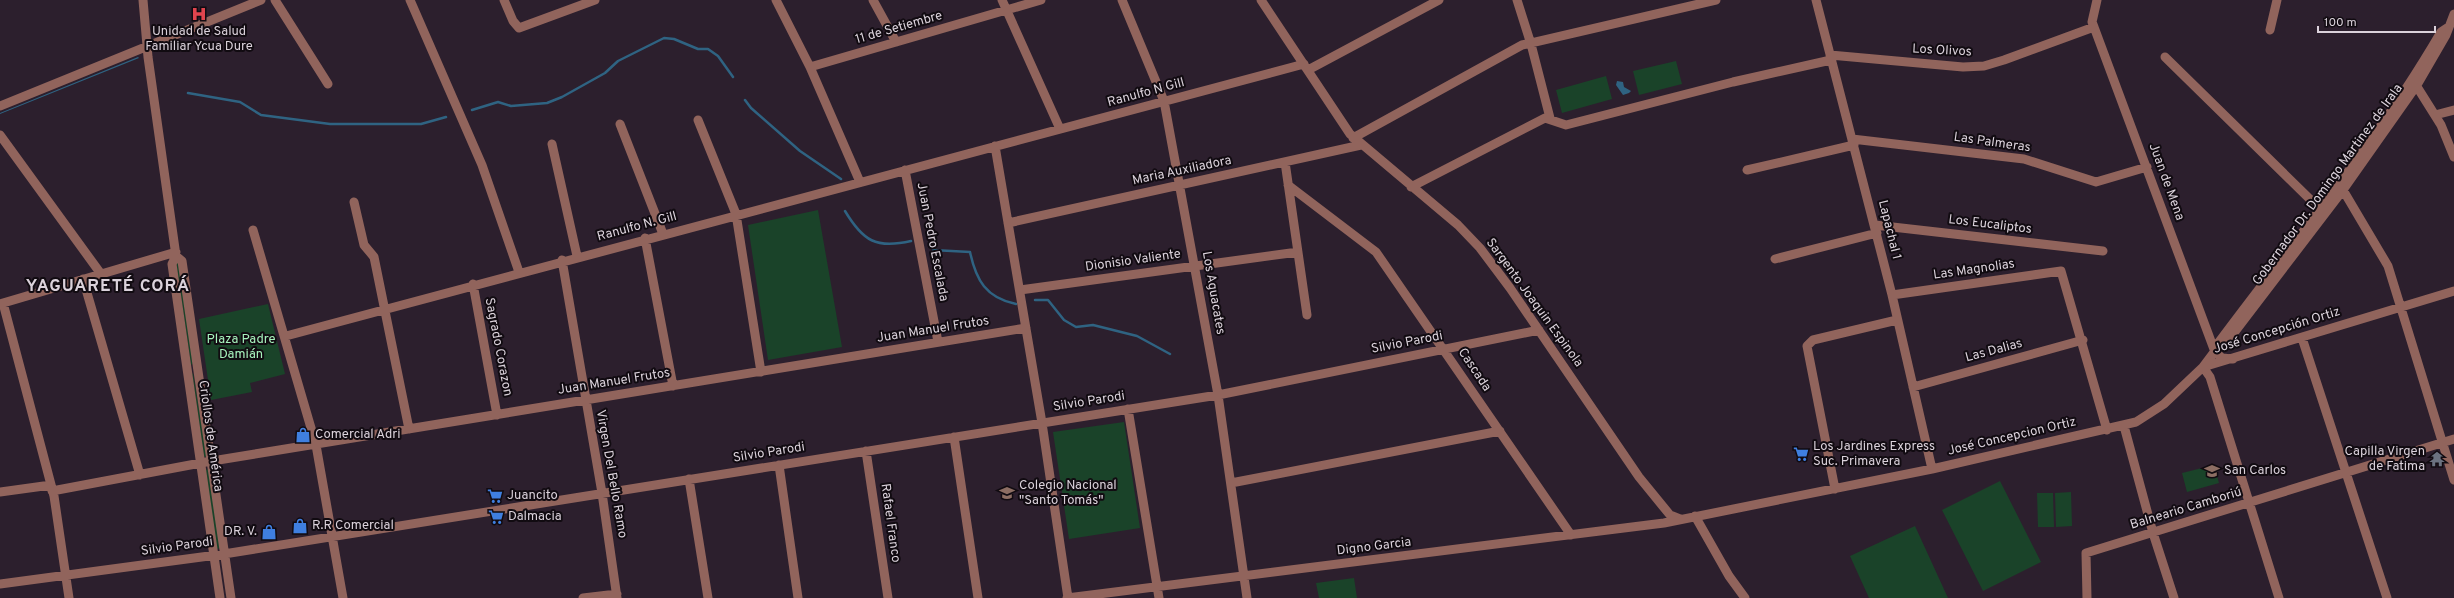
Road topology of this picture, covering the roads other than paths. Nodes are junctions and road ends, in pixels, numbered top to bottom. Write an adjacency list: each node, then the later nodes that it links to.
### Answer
1 (143, 0): 26 (street)
2 (261, 0): 26 (street)
3 (274, 0): 32 (street)
4 (410, 0): 72 (street)
5 (504, 0): 6 (street)
6 (595, 0)
7 (776, 0): 29 (street)
8 (873, 0): 24 (street)
9 (1002, 0): 19 (street)
10 (1041, 0): 19 (street, 11 de Setiembre)
11 (1122, 0): 33 (street, Los Aguacates)
12 (1439, 0): 30 (street, Ranulfo N Gill)
13 (1517, 0): 25 (street)
14 (1716, 0): 25 (street)
15 (1816, 0): 27 (street, Lapachal 1)
16 (2097, 0): 21 (street)
17 (2276, 0): 23 (street)
18 (1264, 1): 30 (street, Sargento Joaquin Espinola)
19 (1007, 10): 24 (street, 11 de Setiembre); 40 (street)
20 (2454, 14): 22 (street, Gobernador Dr. Domingo Martinez de Irala)
21 (2093, 24): 27 (street, Los Olivos); 49 (street, Juan de Mena)
22 (2450, 28): 31 (street, Gobernador Dr. Domingo Martinez de Irala)
23 (2270, 30)
24 (896, 42): 29 (street, 11 de Setiembre)
25 (1531, 44): 37 (street); 42 (street)
26 (144, 48): 34 (street); 67 (street)
27 (1831, 57): 37 (street, Los Olivos); 43 (street, Lapachal 1)
28 (2165, 57): 58 (street)
29 (810, 67): 52 (street)
30 (1306, 67): 33 (street, Ranulfo N Gill); 42 (street, Sargento Joaquin Espinola)
31 (2415, 82): 36 (street); 56 (street, Gobernador Dr. Domingo Martinez de Irala); 58 (street, Gobernador Dr. Domingo Martinez de Irala)
32 (328, 84)
33 (1164, 101): 40 (street, Ranulfo N Gill); 53 (street, Los Aguacates)
34 (0, 106)
35 (2454, 110): 36 (street)
36 (2435, 115): 47 (street)
37 (1550, 118): 55 (street)
38 (698, 120): 59 (street)
39 (620, 124): 63 (street)
40 (1060, 129): 46 (street, Ranulfo N Gill)
41 (0, 135): 73 (street)
42 (1353, 138): 45 (street, Sargento Joaquin Espinola)
43 (1853, 142): 49 (street, Las Palmeras); 51 (street, Las Palmeras); 61 (street, Lapachal 1)
44 (552, 144): 68 (street)
45 (1361, 145): 48 (street, Maria Auxiliadora); 55 (street, Sargento Joaquin Espinola)
46 (995, 146): 50 (street, Ranulfo N. Gill); 60 (street)
47 (2454, 158)
48 (1285, 162): 53 (street, Maria Auxiliadora); 54 (street)
49 (2147, 167): 91 (street, Juan de Mena)
50 (905, 170): 52 (street, Ranulfo N. Gill); 89 (street, Juan Pedro Escalada)
51 (1747, 170)
52 (860, 182): 59 (street, Ranulfo N. Gill)
53 (1181, 184): 60 (street, Maria Auxiliadora); 71 (street, Los Aguacates)
54 (1288, 185): 66 (street); 90 (street, Cascada)
55 (1411, 187): 85 (street, Sargento Joaquin Espinola)
56 (2343, 190): 58 (street, Gobernador Dr. Domingo Martinez de Irala); 80 (street)
57 (354, 202): 81 (street)
58 (2323, 212): 91 (street, Gobernador Dr. Domingo Martinez de Irala)
59 (736, 214): 63 (street, Ranulfo N. Gill); 96 (street)
60 (1008, 222): 76 (street)
61 (1876, 229): 65 (street, Los Eucaliptos); 69 (street); 78 (street, Lapachal 1)
62 (253, 230): 86 (street)
63 (663, 234): 64 (street, Ranulfo N. Gill)
64 (646, 238): 68 (street, Ranulfo N. Gill); 97 (street)
65 (2103, 251)
66 (1298, 252): 71 (street, Dionisio Valiente); 82 (street)
67 (176, 254): 73 (street); 94 (street); 95 (street, Criollos de América)
68 (577, 256): 70 (street, Ranulfo N. Gill)
69 (1775, 259)
70 (562, 260): 72 (street, Ranulfo N. Gill); 100 (street, Virgen Del Bello Ramo)
71 (1196, 266): 76 (street, Dionisio Valiente); 99 (street, Los Aguacates)
72 (519, 272): 75 (street, Ranulfo N. Gill)
73 (101, 274): 74 (street)
74 (83, 279): 79 (street); 117 (street)
75 (473, 284): 81 (street, Ranulfo N. Gill); 102 (street, Sagrado Corazon)
76 (1020, 290): 84 (street)
77 (2454, 291): 80 (street, José Concepción Ortiz)
78 (1892, 295): 83 (street, Lapachal 1); 88 (street, Las Magnolias)
79 (1, 303): 121 (street)
80 (2401, 307): 87 (street, José Concepción Ortiz); 110 (street)
81 (383, 308): 86 (street, Ranulfo N. Gill); 105 (street)
82 (1307, 316)
83 (1897, 320): 98 (street, Lapachal 1); 122 (street)
84 (1026, 328): 89 (street, Juan Manuel Frutos); 103 (street)
85 (1539, 330): 90 (street, Silvio Parodi); 127 (street, Sargento Joaquin Espinola)
86 (286, 336): 111 (street)
87 (2302, 338): 92 (street, José Concepción Ortiz); 116 (street)
88 (2083, 340): 98 (street, Las Dalias); 106 (street)
89 (938, 342): 96 (street, Juan Manuel Frutos)
90 (1445, 349): 99 (street, Silvio Parodi); 107 (street, Cascada)
91 (2216, 350): 92 (street); 93 (street, Gobernador Dr. Domingo Martinez de Irala)
92 (2233, 359): 93 (street, José Concepción Ortiz)
93 (2203, 367): 104 (street, José Concepción Ortiz); 125 (street)
94 (198, 368): 95 (street); 113 (street)
95 (187, 370): 113 (street, Criollos de América)
96 (761, 372): 97 (street, Juan Manuel Frutos)
97 (673, 386): 100 (street, Juan Manuel Frutos)
98 (1913, 387): 115 (street, Lapachal 1)
99 (1218, 395): 101 (street, Silvio Parodi); 120 (street, Los Aguacates)
100 (585, 400): 102 (street, Juan Manuel Frutos); 124 (street, Virgen Del Bello Ramo)
101 (1128, 409): 103 (street, Silvio Parodi); 136 (street)
102 (497, 415): 105 (street, Juan Manuel Frutos)
103 (1042, 423): 108 (street, Silvio Parodi); 147 (street)
104 (2124, 426): 106 (street, José Concepcion Ortiz); 128 (street)
105 (409, 429): 111 (street, Juan Manuel Frutos)
106 (2107, 430): 115 (street, José Concepcion Ortiz)
107 (1500, 431): 120 (street); 129 (street, Cascada)
108 (954, 437): 112 (street, Silvio Parodi); 146 (street)
109 (2454, 439): 110 (street, Balneario Camboriú)
110 (2443, 443): 116 (street, Balneario Camboriú); 119 (street)
111 (316, 445): 113 (street, Juan Manuel Frutos); 130 (street)
112 (866, 451): 114 (street, Silvio Parodi); 145 (street, Rafael Franco)
113 (206, 462): 117 (street, Juan Manuel Frutos); 131 (street); 132 (street, Criollos de América)
114 (779, 465): 118 (street, Silvio Parodi); 144 (street)
115 (1932, 468): 122 (street, José Concepcion Ortiz)
116 (2346, 473): 125 (street, Balneario Camboriú); 154 (street)
117 (140, 475): 121 (street, Juan Manuel Frutos)
118 (689, 479): 124 (street, Silvio Parodi); 143 (street)
119 (2454, 480)
120 (1231, 483): 134 (street, Los Aguacates)
121 (52, 488): 123 (street, Juan Manuel Frutos); 133 (street)
122 (1835, 489): 126 (street, José Concepcion Ortiz)
123 (0, 492)
124 (602, 493): 130 (street, Silvio Parodi); 137 (street, Virgen Del Bello Ramo)
125 (2248, 504): 128 (street, Balneario Camboriú); 153 (street)
126 (1695, 516): 127 (street, José Concepcion Ortiz); 150 (street)
127 (1684, 519): 129 (street, Digno Garcia)
128 (2153, 534): 151 (street, Balneario Camboriú); 152 (street)
129 (1571, 535): 134 (street, Digno Garcia)
130 (334, 537): 131 (street, Silvio Parodi); 141 (street)
131 (224, 554): 132 (street, Silvio Parodi); 140 (street)
132 (214, 556): 133 (street, Silvio Parodi); 139 (street, Criollos de América)
133 (66, 576): 135 (street, Silvio Parodi); 138 (street)
134 (1244, 576): 136 (street, Digno Garcia); 149 (street, Los Aguacates)
135 (0, 584)
136 (1157, 587): 147 (street, Digno Garcia); 148 (street)
137 (617, 596): 142 (street)
138 (69, 598)
139 (220, 598)
140 (230, 598)
141 (343, 598)
142 (583, 598)
143 (708, 598)
144 (798, 598)
145 (888, 598)
146 (978, 598)
147 (1068, 598)
148 (1159, 598)
149 (1247, 598)
150 (1745, 598)
151 (2087, 598)
152 (2174, 598)
153 (2279, 598)
154 (2387, 598)

